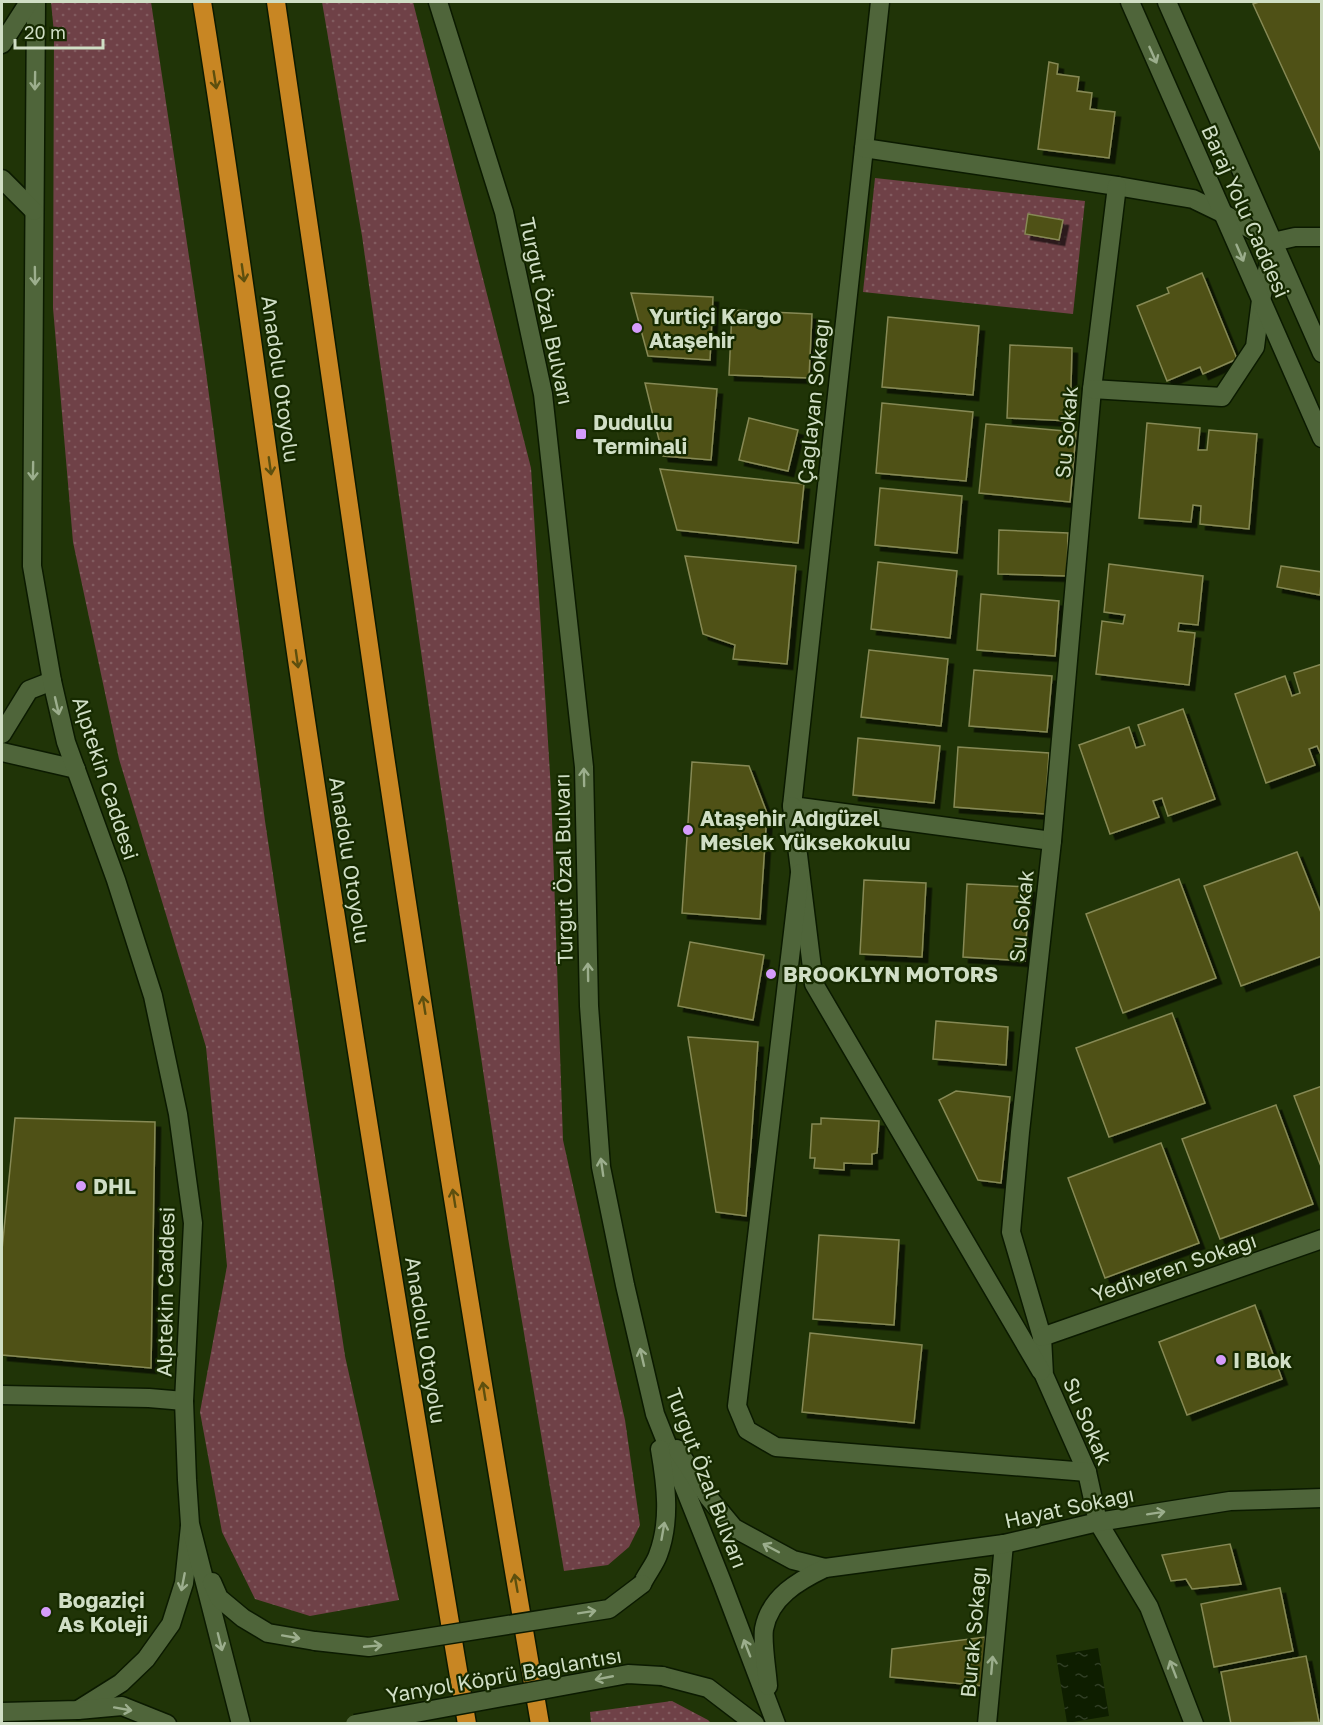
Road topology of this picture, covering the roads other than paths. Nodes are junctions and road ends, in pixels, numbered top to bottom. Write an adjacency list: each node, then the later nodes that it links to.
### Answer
1 (29, 2): 9 (street)
2 (36, 2): 13 (street, Alptekin Caddesi, one-way to 13)
3 (202, 2): 46 (highway, Anadolu Otoyolu, one-way to 46)
4 (276, 2): 47 (highway, one-way to 4)
5 (438, 2): 33 (street, Turgut Özal Bulvarı, one-way to 5)
6 (880, 2): 10 (street, Çağlayan Sokağı)
7 (1130, 2): 14 (street, Baraj Yolu Caddesi, one-way to 14)
8 (1167, 2): 16 (street, Baraj Yolu Caddesi)
9 (2, 44)
10 (864, 148): 12 (street); 25 (street, Çağlayan Sokağı)
11 (2, 180): 13 (street)
12 (1117, 186): 14 (street); 19 (street, Su Sokak)
13 (34, 211): 21 (street, Alptekin Caddesi, one-way to 21)
14 (1224, 214): 16 (street); 17 (street, Baraj Yolu Caddesi, one-way to 17)
15 (1322, 237): 16 (street)
16 (1273, 242): 17 (street); 18 (street, Baraj Yolu Caddesi)
17 (1261, 300): 19 (street); 20 (street, Baraj Yolu Caddesi)
18 (1322, 353)
19 (1092, 388): 26 (street, Su Sokak)
20 (1322, 438)
21 (52, 681): 22 (street); 24 (street, Alptekin Caddesi, one-way to 24)
22 (2, 734)
23 (2, 752): 24 (street)
24 (75, 769): 32 (street, Alptekin Caddesi)
25 (792, 806): 26 (street); 27 (street, Çağlayan Sokağı)
26 (1053, 841): 29 (street, Su Sokak)
27 (800, 873): 30 (street, Çağlayan Sokağı); 34 (street)
28 (1322, 1239): 29 (street, Yediveren Sokağı)
29 (1042, 1337): 30 (street, Su Sokak)
30 (1044, 1375): 34 (street, Su Sokak)
31 (2, 1395): 32 (street)
32 (184, 1401): 37 (street, Alptekin Caddesi)
33 (655, 1414): 37 (street, one-way to 33, bridge); 39 (street, one-way to 33); 40 (street, Turgut Özal Bulvarı, one-way to 33)
34 (1087, 1472): 36 (street, Su Sokak)
35 (1322, 1498): 36 (street, Hayat Sokağı, one-way to 35)
36 (1098, 1522): 38 (street, Hayat Sokağı); 51 (street, Su Sokak, one-way to 36)
37 (190, 1524): 41 (street, one-way to 41); 44 (street, one-way to 44)
38 (1004, 1544): 39 (street, Hayat Sokağı); 50 (street, Burak Sokağı, one-way to 38)
39 (825, 1568): 40 (street)
40 (768, 1703): 49 (street, Turgut Özal Bulvarı)
41 (78, 1710): 42 (street); 43 (street, one-way to 43)
42 (2, 1712)
43 (166, 1724)
44 (241, 1724)
45 (355, 1724): 48 (street, Yanyol Köprü Bağlantısı, one-way to 45, bridge)
46 (467, 1724)
47 (540, 1724)
48 (756, 1724)
49 (776, 1724)
50 (987, 1724)
51 (1194, 1724)

